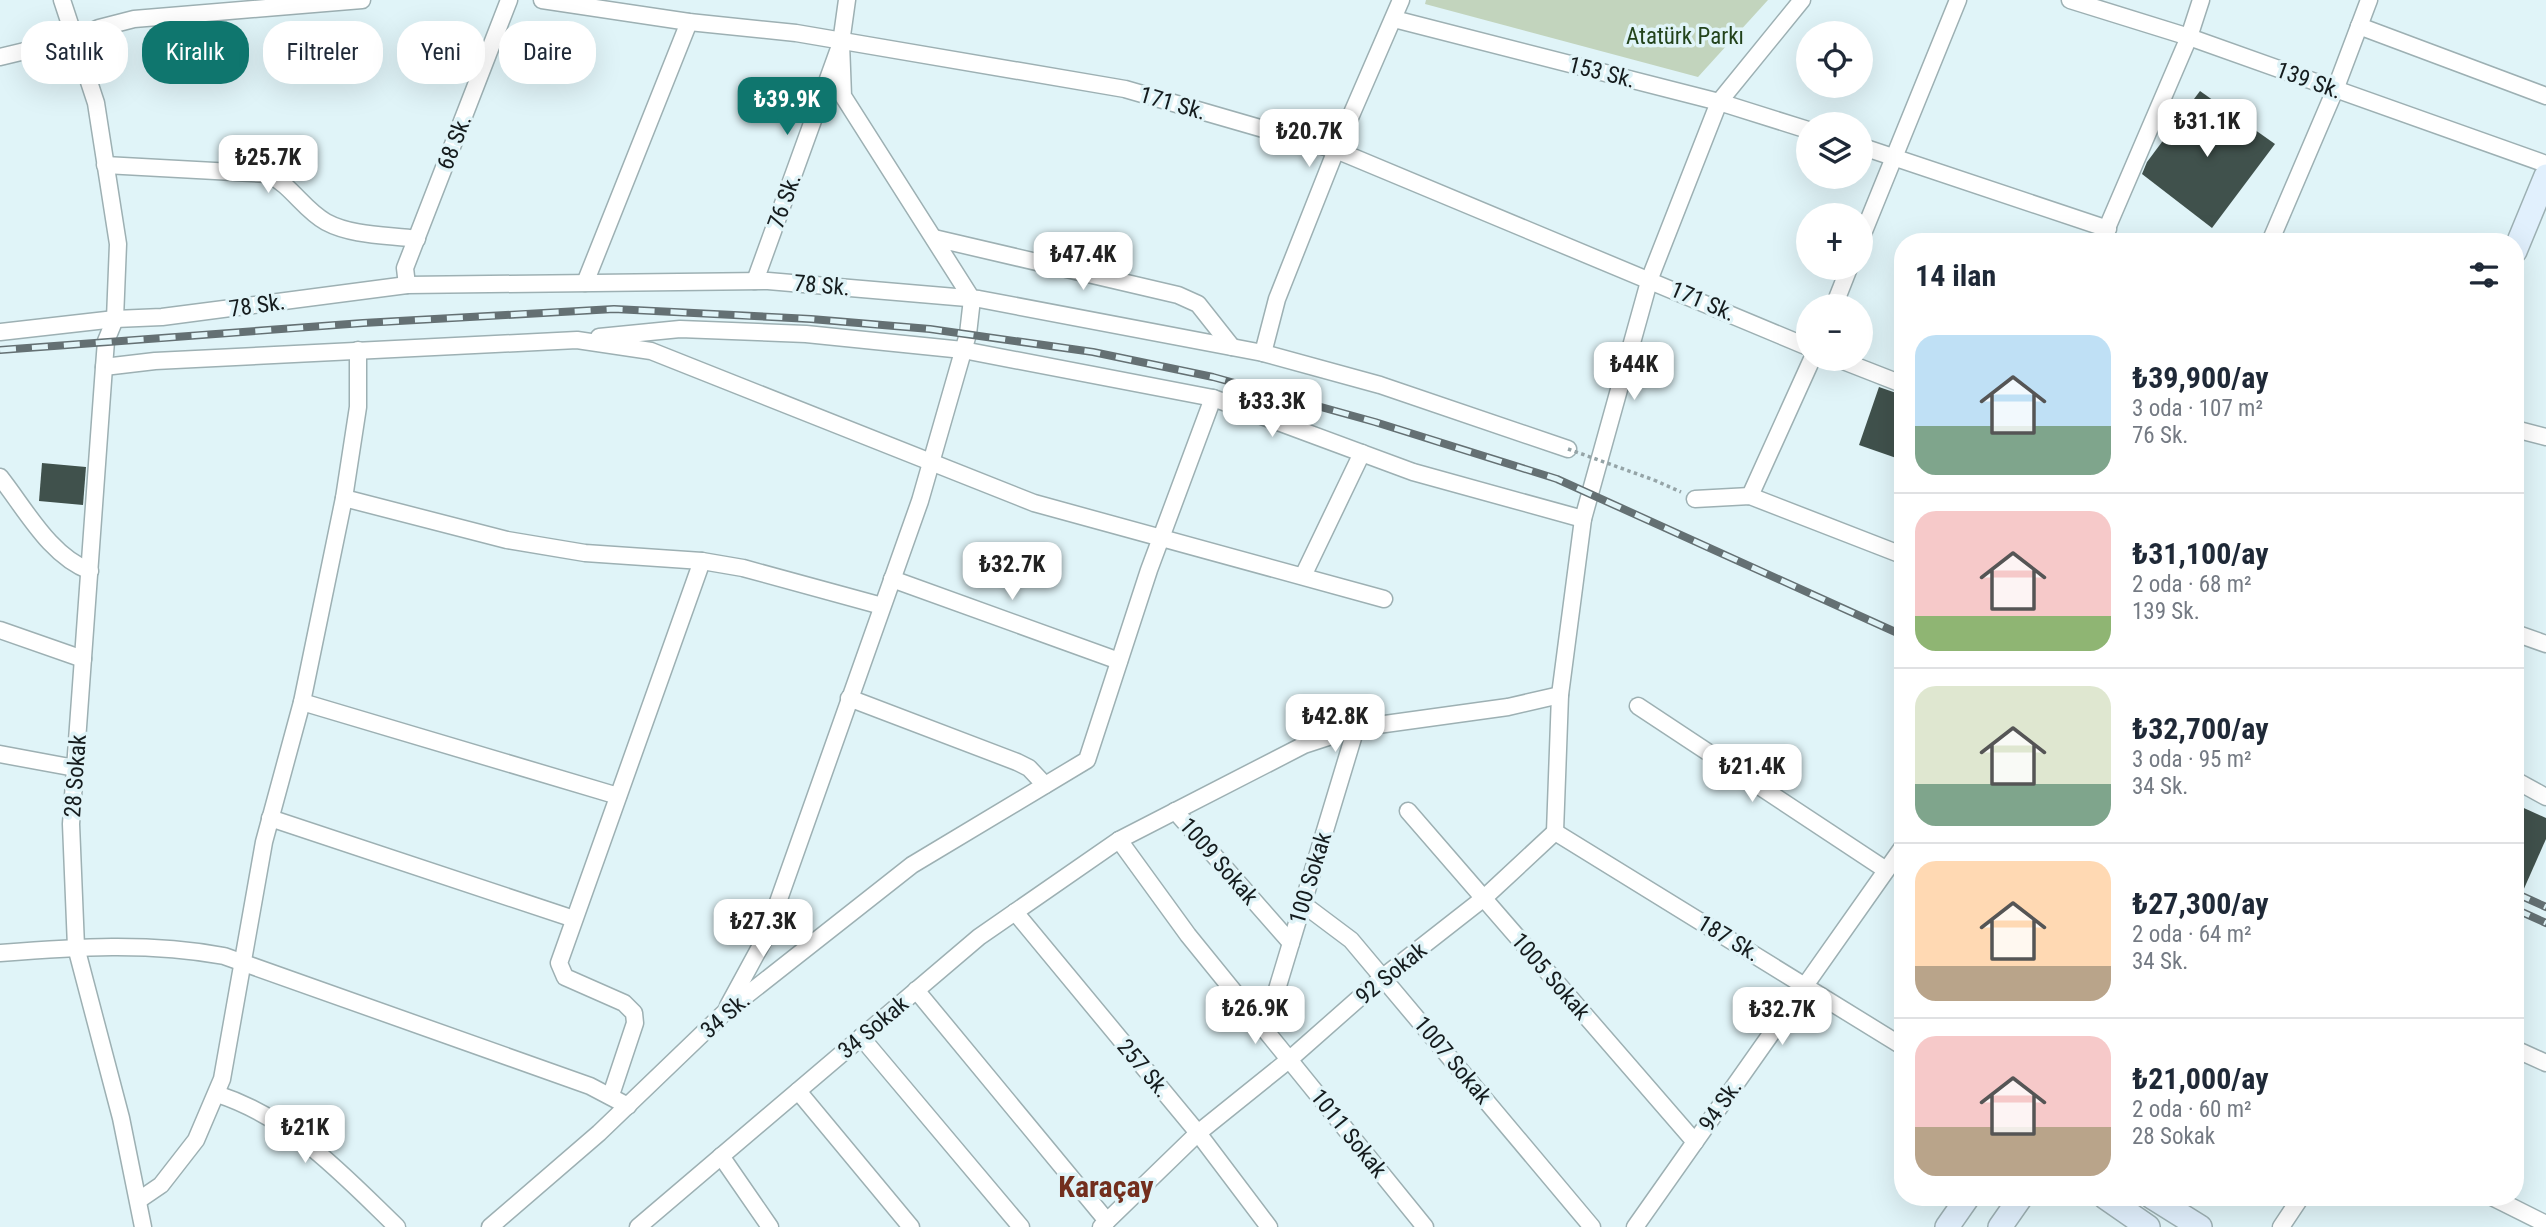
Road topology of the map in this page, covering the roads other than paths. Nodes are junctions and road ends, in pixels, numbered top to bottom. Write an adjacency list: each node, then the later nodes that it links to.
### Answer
1 (62, 0): 13 (street, 28 Sokak)
2 (362, 0): 14 (street)
3 (509, 0): 38 (street, 68 Sk.)
4 (542, 0): 15 (street, 171 Sk.)
5 (847, 0): 18 (street, 76 Sk.)
6 (1401, 0): 12 (street)
7 (1802, 0): 24 (street)
8 (1958, 0): 28 (street)
9 (2201, 0): 17 (street)
10 (2369, 0): 16 (street)
11 (2074, 1): 17 (street, 139 Sk.)
12 (1394, 19): 24 (street, 153 Sk.); 26 (street)
13 (69, 21)
14 (126, 21)
15 (689, 22): 18 (street, 171 Sk.); 41 (street)
16 (2359, 26): 22 (street); 23 (street)
17 (2189, 37): 22 (street, 139 Sk.); 34 (street)
18 (841, 43): 26 (street, 171 Sk.); 37 (street); 40 (street, 76 Sk.)
19 (21, 52): 20 (street)
20 (0, 57)
21 (90, 84): 30 (street, 28 Sokak)
22 (2335, 90): 29 (street, 139 Sk.); 35 (street)
23 (2546, 96)
24 (1719, 102): 25 (street, 153 Sk.); 39 (street)
25 (1796, 126)
26 (1336, 150): 39 (street, 171 Sk.); 51 (street)
27 (1873, 150): 28 (street)
28 (1894, 157): 32 (street); 33 (street)
29 (2546, 164)
30 (105, 165): 38 (street); 44 (street, 28 Sokak)
31 (2546, 176): 36 (main road)
32 (1873, 209)
33 (2099, 233)
34 (2105, 233)
35 (2274, 233)
36 (2522, 233)
37 (934, 238): 43 (street); 48 (street)
38 (416, 239): 42 (street, 68 Sk.)
39 (1650, 278): 47 (street, 171 Sk.); 66 (street)
40 (755, 281): 41 (street, 78 Sk.); 43 (street, 78 Sk.)
41 (585, 283): 42 (street, 78 Sk.)
42 (407, 285): 44 (street, 78 Sk.)
43 (972, 299): 48 (street, 78 Sk.); 49 (street)
44 (115, 319): 45 (street, 78 Sk.); 52 (street, 28 Sokak)
45 (0, 332)
46 (577, 340): 49 (street); 50 (street); 61 (street)
47 (1796, 341)
48 (1232, 347): 51 (street, 78 Sk.)
49 (963, 349): 56 (street); 61 (street)
50 (358, 350): 52 (street); 64 (street)
51 (1263, 353): 59 (street)
52 (104, 367): 70 (street, 28 Sokak)
53 (1807, 371): 63 (street)
54 (1869, 371): 55 (street)
55 (1894, 381)
56 (1213, 398): 60 (street); 67 (street)
57 (2524, 431): 58 (street)
58 (2546, 437)
59 (1568, 449)
60 (1362, 453): 66 (street); 71 (street)
61 (931, 461): 67 (street); 72 (street)
62 (0, 477): 70 (street)
63 (1750, 495): 65 (street); 68 (street)
64 (344, 498): 69 (street); 82 (street)
65 (1695, 499)
66 (1583, 519): 80 (street)
67 (1161, 538): 71 (street); 79 (street)
68 (1894, 552)
69 (702, 561): 74 (street); 89 (street)
70 (90, 571): 78 (street, 28 Sokak)
71 (1303, 576): 73 (street)
72 (892, 579): 74 (street); 79 (street)
73 (1384, 599)
74 (882, 606): 81 (street)
75 (0, 630): 78 (street)
76 (2524, 636): 77 (street)
77 (2546, 644)
78 (83, 659): 86 (street, 28 Sokak)
79 (1119, 661): 87 (street, 34 Sk.)
80 (1560, 695): 84 (street, 34 Sokak); 94 (street)
81 (849, 698): 87 (street); 109 (street)
82 (302, 702): 89 (street); 93 (street)
83 (1638, 706): 97 (street)
84 (1356, 728): 91 (street, 34 Sokak); 99 (street, 100 Sokak)
85 (0, 754): 86 (street)
86 (75, 768): 103 (street, 28 Sokak)
87 (1045, 785): 109 (street, 34 Sk.)
88 (2524, 785): 90 (street)
89 (618, 796): 101 (street)
90 (2546, 797)
91 (1175, 811): 95 (street, 34 Sokak); 102 (street, 1009 Sokak)
92 (1408, 811): 98 (street, 1005 Sokak)
93 (270, 818): 101 (street); 105 (street)
94 (1555, 832): 98 (street, 92 Sokak); 107 (street, 187 Sk.)
95 (1119, 840): 100 (street, 34 Sokak); 110 (street, 1011 Sokak)
96 (1894, 859): 97 (street, 94 Sk.)
97 (1886, 870): 107 (street, 94 Sk.)
98 (1484, 898): 106 (street, 92 Sokak); 121 (street, 1005 Sokak)
99 (1303, 904): 102 (street, 100 Sokak); 106 (street, 1007 Sokak)
100 (1014, 912): 108 (street, 34 Sokak); 120 (street, 257 Sk.)
101 (574, 919): 118 (street)
102 (1291, 943): 110 (street, 100 Sokak)
103 (76, 947): 104 (street); 105 (street); 123 (street, 28 Sokak)
104 (0, 953)
105 (244, 962): 117 (street); 118 (street)
106 (1383, 977): 114 (street, 92 Sokak); 141 (street, 1007 Sokak)
107 (1804, 983): 112 (street, 187 Sk.); 121 (street, 94 Sk.)
108 (916, 990): 111 (street, 34 Sokak); 130 (street)
109 (724, 1013): 119 (street, 34 Sk.)
110 (1265, 1029): 114 (street, 1011 Sokak)
111 (861, 1037): 116 (street, 34 Sokak); 138 (street)
112 (1894, 1041)
113 (2524, 1053): 115 (street)
114 (1290, 1059): 120 (street, 92 Sokak); 140 (street, 1011 Sokak)
115 (2546, 1063)
116 (798, 1091): 122 (street, 34 Sokak); 137 (street)
117 (217, 1094): 123 (street); 133 (street)
118 (611, 1095): 119 (street)
119 (628, 1106): 134 (street, 34 Sk.)
120 (1198, 1133): 130 (street, 92 Sokak); 139 (street, 257 Sk.)
121 (1695, 1142): 142 (street, 94 Sk.)
122 (721, 1156): 135 (street, 34 Sokak); 136 (street)
123 (139, 1200): 132 (street, 28 Sokak)
124 (1962, 1206): 143 (main road)
125 (2015, 1206): 144 (main road)
126 (2118, 1206): 145 (main road)
127 (2166, 1206): 146 (main road)
128 (2295, 1206): 147 (street)
129 (2510, 1206): 131 (street)
130 (1104, 1224)
131 (2546, 1224)
132 (143, 1227)
133 (397, 1227)
134 (490, 1227)
135 (638, 1227)
136 (770, 1227)
137 (911, 1227)
138 (1021, 1227)
139 (1269, 1227)
140 (1425, 1227)
141 (1592, 1227)
142 (1635, 1227)
143 (1947, 1227)
144 (2000, 1227)
145 (2148, 1227)
146 (2200, 1227)
147 (2281, 1227)

